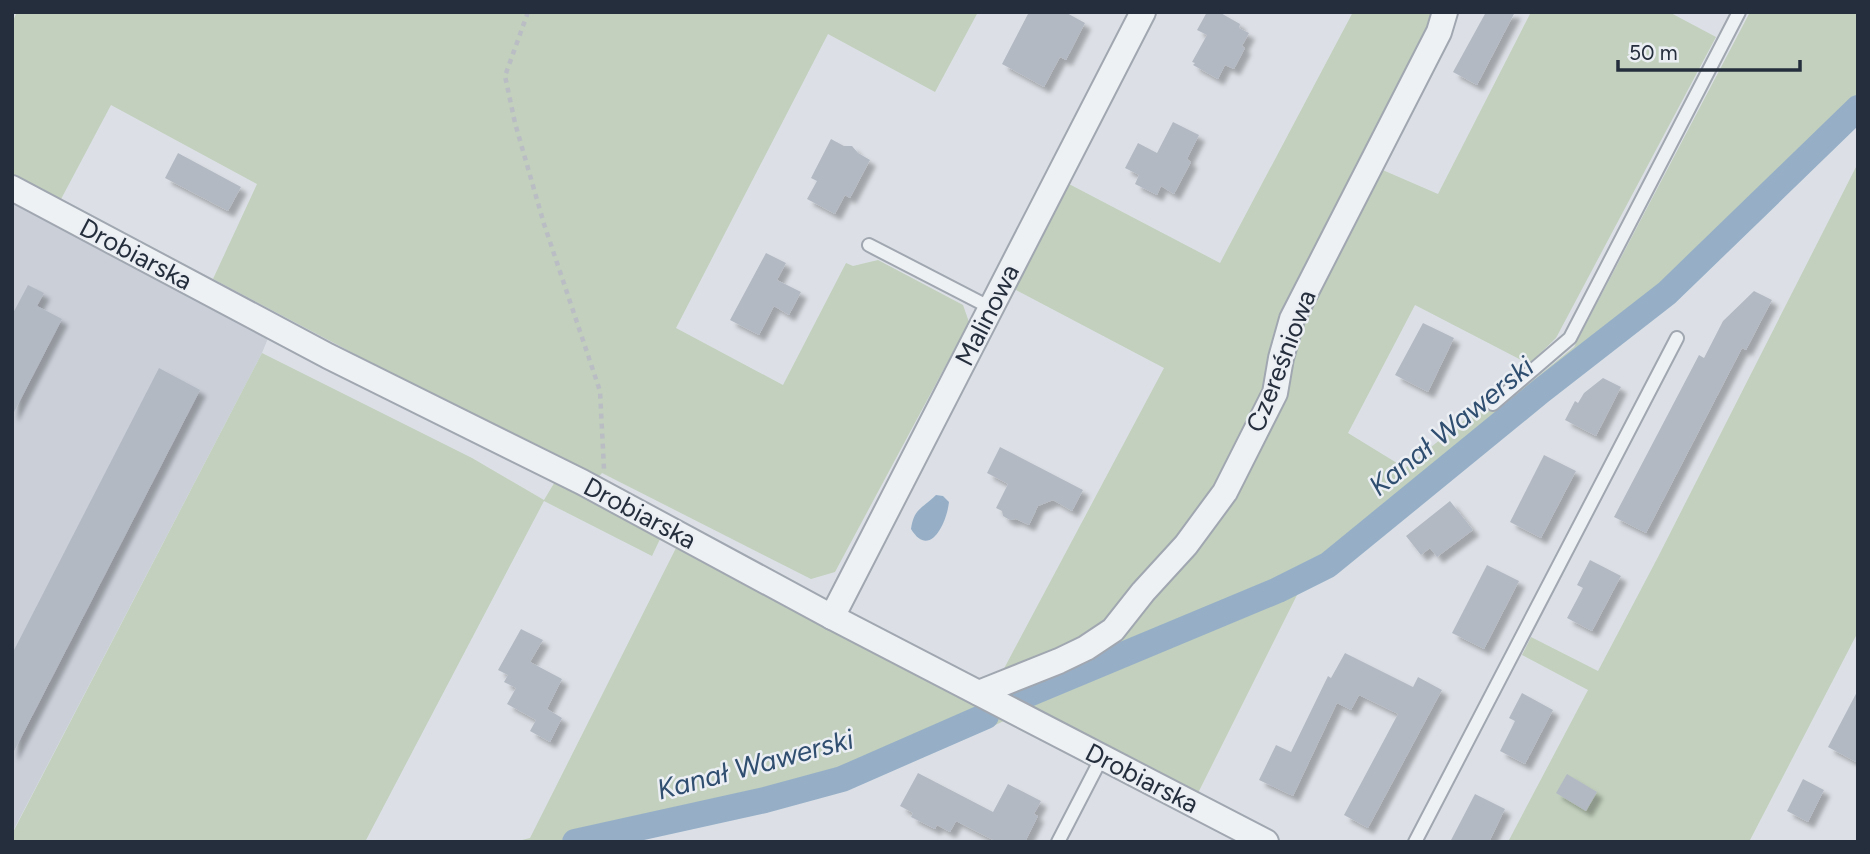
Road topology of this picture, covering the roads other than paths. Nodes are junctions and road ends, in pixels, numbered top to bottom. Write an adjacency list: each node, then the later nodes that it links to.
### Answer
1 (1143, 12): 6 (street, Malinowa)
2 (1445, 12): 10 (street, Czereśniowa)
3 (1740, 12): 8 (lane)
4 (12, 188): 9 (street, Drobiarska)
5 (869, 245): 6 (lane)
6 (991, 308): 9 (street, Malinowa)
7 (1677, 338): 14 (lane)
8 (1493, 404)
9 (832, 617): 10 (street, Drobiarska)
10 (979, 693): 11 (street, Drobiarska)
11 (1102, 757): 12 (lane); 13 (street, Drobiarska)
12 (1058, 842)
13 (1266, 842)
14 (1415, 842)

